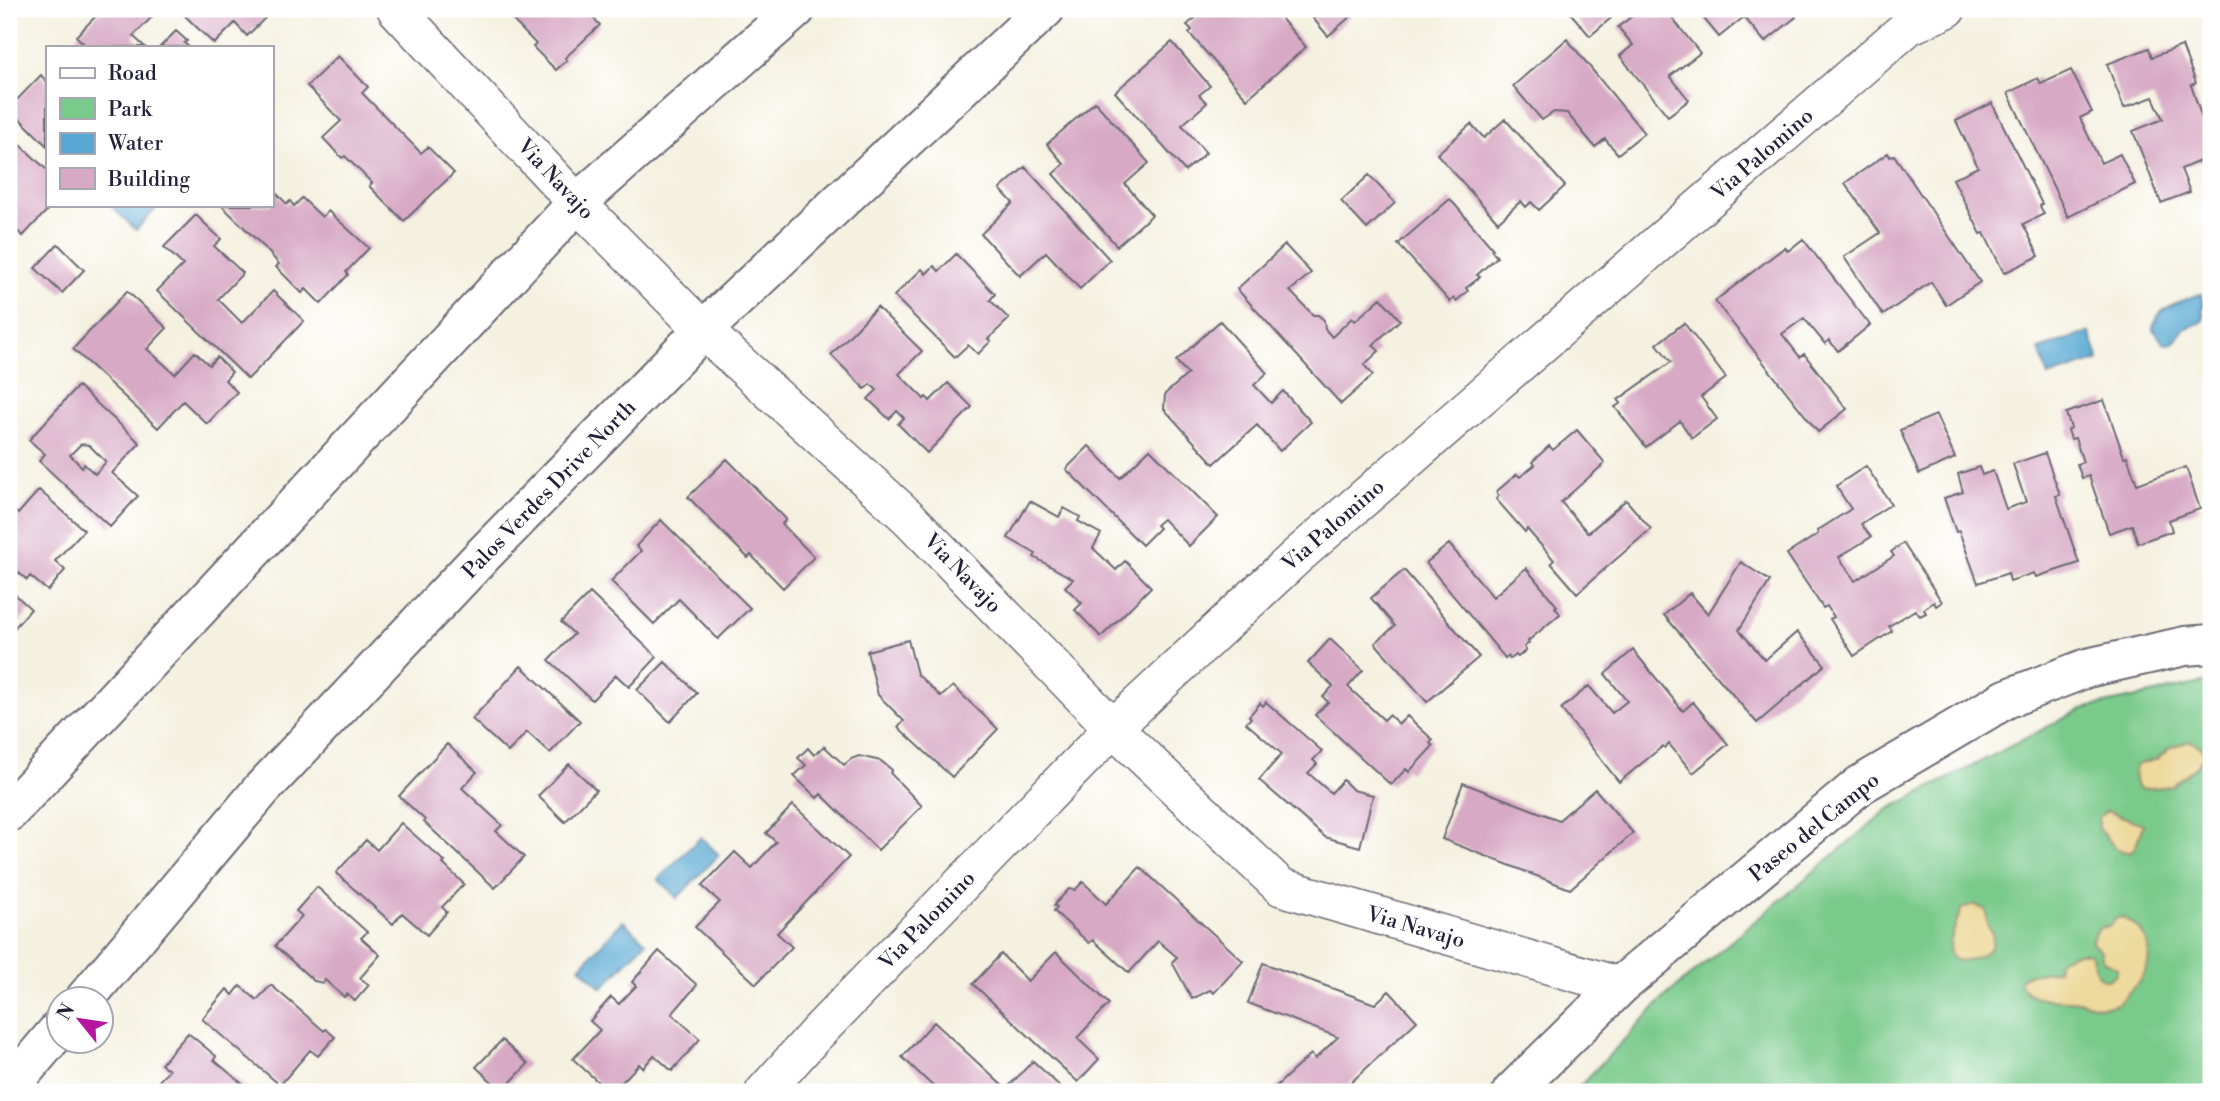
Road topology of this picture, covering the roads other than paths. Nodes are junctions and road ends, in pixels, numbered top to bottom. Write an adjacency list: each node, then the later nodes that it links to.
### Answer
1 (396, 9): 5 (street, Via Navajo)
2 (796, 9): 5 (main road)
3 (1045, 9): 6 (main road, Palos Verdes Drive North)
4 (1947, 9): 8 (street, Via Palomino)
5 (577, 203): 6 (street, Via Navajo); 9 (main road)
6 (703, 330): 8 (street, Via Navajo); 10 (main road, Palos Verdes Drive North)
7 (2211, 644): 11 (main road, Paseo del Campo)
8 (1113, 728): 11 (street, Via Navajo); 14 (street, Via Palomino)
9 (9, 812)
10 (95, 986)
11 (1620, 986): 15 (main road, Paseo del Campo)
12 (46, 1044): 13 (main road)
13 (9, 1088)
14 (764, 1092)
15 (1512, 1092)

